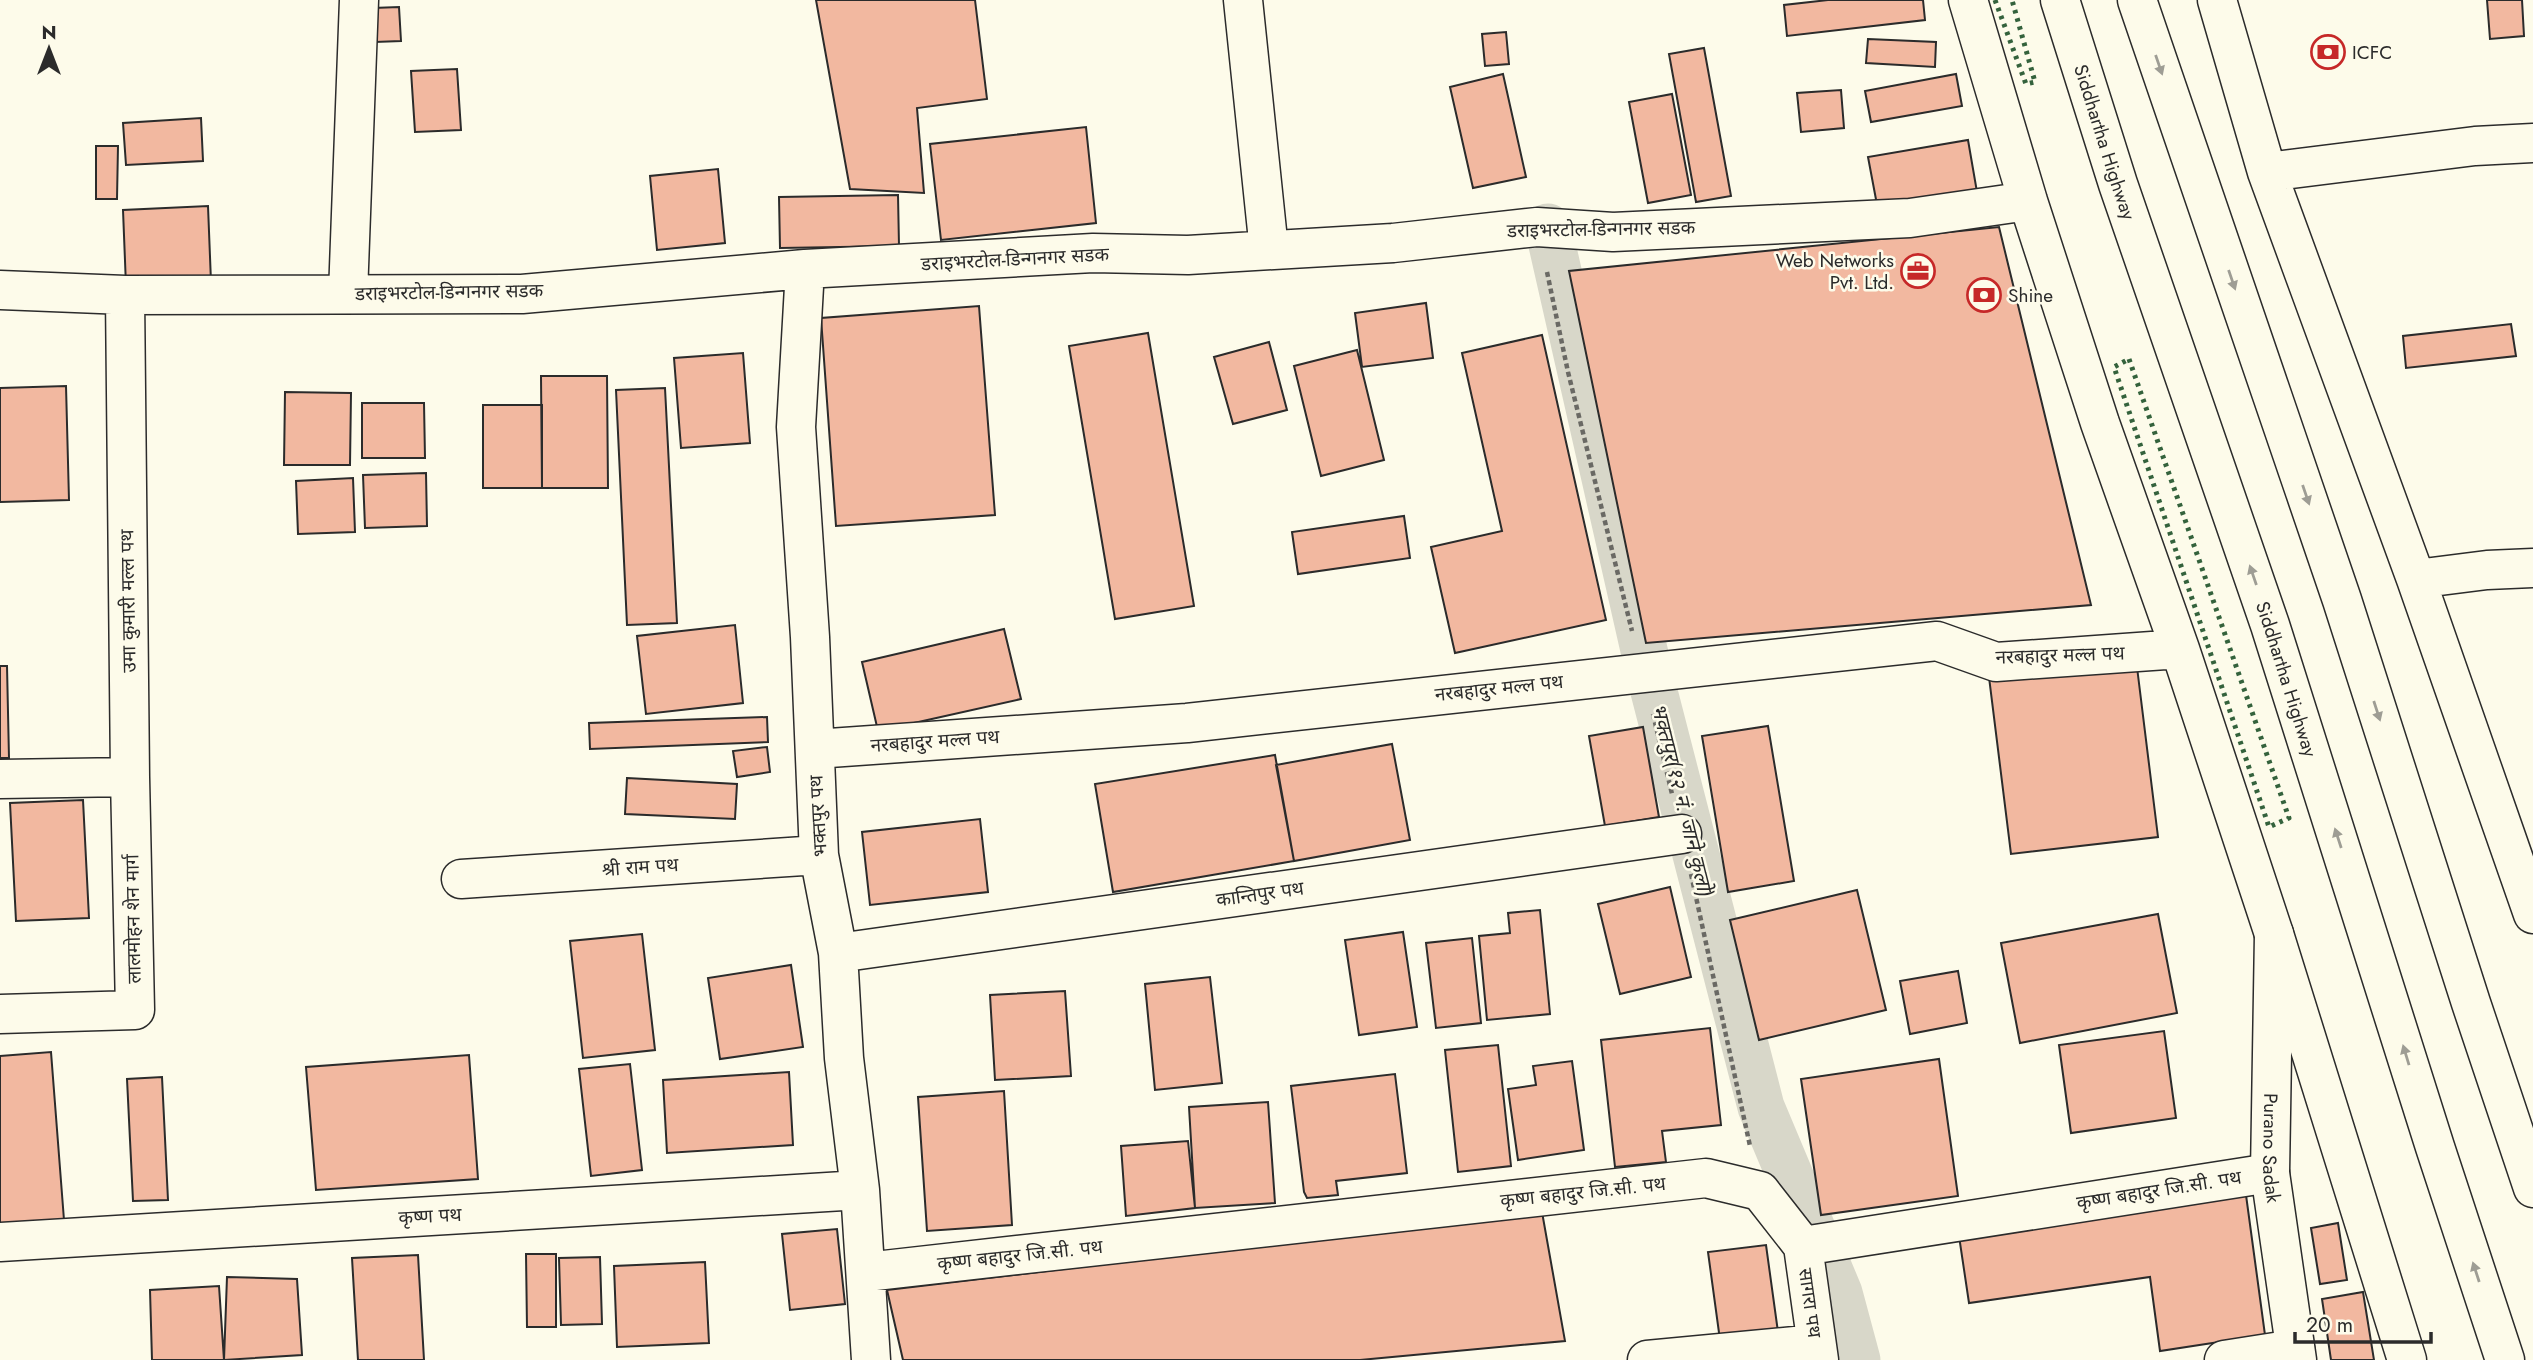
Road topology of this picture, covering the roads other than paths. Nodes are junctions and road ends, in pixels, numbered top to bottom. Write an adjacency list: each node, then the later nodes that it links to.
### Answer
1 (359, 0): 13 (main road)
2 (1243, 0): 10 (main road)
3 (1968, 0): 9 (main road)
4 (2060, 0): 40 (main road, Siddhartha Highway, one-way to 4)
5 (2137, 0): 29 (main road, one-way to 29)
6 (2217, 0): 8 (main road)
7 (2533, 143): 8 (main road)
8 (2267, 172): 16 (main road)
9 (2028, 201): 10 (main road, डराइभरटोल-डिन्गनगर सडक); 17 (main road)
10 (1269, 250): 11 (main road, डराइभरटोल-डिन्गनगर सडक)
11 (805, 269): 13 (main road, डराइभरटोल-डिन्गनगर सडक); 18 (main road, भक्तपुर पथ)
12 (0, 290): 14 (main road, डराइभरटोल-डिन्गनगर सडक)
13 (348, 293): 14 (main road, डराइभरटोल-डिन्गनगर सडक)
14 (125, 295): 19 (main road, उमा कुमारी मल्ल पथ)
15 (2533, 568): 16 (main road)
16 (2416, 579): 24 (main road)
17 (2180, 649): 18 (main road, नरबहादुर मल्ल पथ); 25 (main road)
18 (814, 749): 22 (main road, भक्तपुर पथ)
19 (130, 777): 20 (main road); 27 (main road, लालमोहन शेन मार्ग)
20 (0, 779)
21 (1682, 834): 26 (main road, कान्तिपुर पथ)
22 (819, 855): 23 (main road, श्री राम पथ); 26 (main road, भक्तपुर पथ)
23 (461, 880)
24 (2533, 914)
25 (2274, 934): 28 (main road, Purano Sadak); 39 (main road)
26 (838, 953): 30 (main road, भक्तपुर पथ)
27 (0, 1014)
28 (2270, 1173): 32 (main road, कृष्ण बहादुर जि.सी. पथ); 35 (main road, Purano Sadak)
29 (2533, 1188)
30 (860, 1190): 31 (main road, कृष्ण पथ); 33 (main road, भक्तपुर पथ)
31 (0, 1242)
32 (1815, 1243): 33 (main road, कृष्ण बहादुर जि.सी. पथ); 34 (main road, सागरा पथ)
33 (866, 1272): 36 (main road, भक्तपुर पथ)
34 (1817, 1352): 37 (main road)
35 (2296, 1354): 38 (main road)
36 (871, 1360)
37 (1647, 1360)
38 (2224, 1360)
39 (2407, 1360)
40 (2505, 1360)

